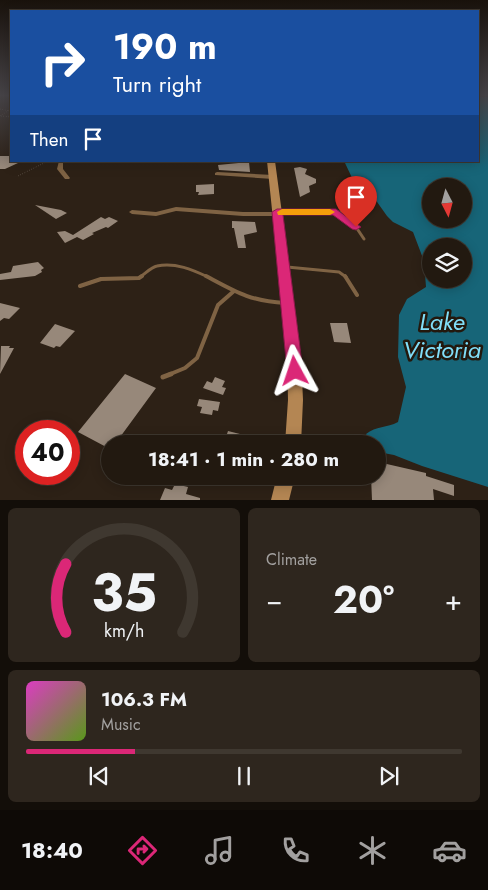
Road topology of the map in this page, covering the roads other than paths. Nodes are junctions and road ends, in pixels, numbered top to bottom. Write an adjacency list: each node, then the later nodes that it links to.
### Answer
1 (61, 162): 5 (street)
2 (271, 162): 4 (street)
3 (217, 174): 4 (street)
4 (273, 177): 9 (street)
5 (67, 178)
6 (132, 212): 9 (street)
7 (336, 212): 8 (lane); 9 (lane); 10 (lane)
8 (361, 212)
9 (278, 213): 11 (street)
10 (364, 239)
11 (284, 267): 14 (lane); 15 (street)
12 (80, 286): 13 (lane)
13 (235, 291): 15 (lane); 16 (lane)
14 (357, 295)
15 (288, 303): 17 (street)
16 (163, 377)
17 (294, 435)
18 (284, 485): 19 (street)
19 (280, 500)

